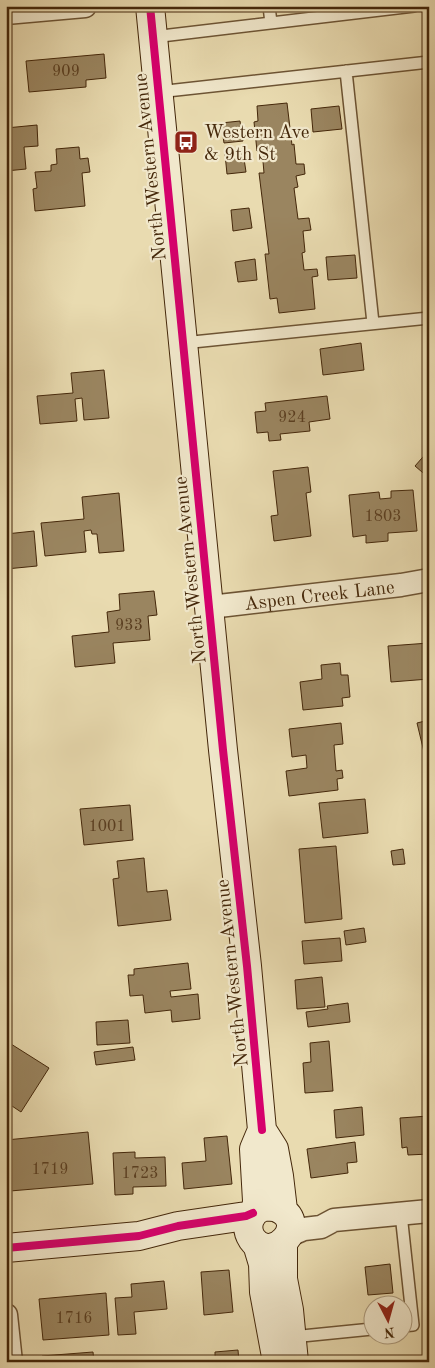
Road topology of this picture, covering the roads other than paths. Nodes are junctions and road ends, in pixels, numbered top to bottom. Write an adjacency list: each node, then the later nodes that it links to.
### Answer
1 (85, 6): 7 (street)
2 (150, 6): 9 (main road, North Western Avenue)
3 (269, 6): 8 (lane)
4 (414, 6): 5 (lane)
5 (391, 8): 6 (lane)
6 (328, 11): 8 (lane)
7 (6, 13)
8 (271, 23): 9 (lane)
9 (152, 36): 12 (main road, North Western Avenue)
10 (429, 62): 11 (lane)
11 (346, 71): 12 (lane); 14 (lane)
12 (158, 92): 15 (main road, North Western Avenue)
13 (429, 318): 14 (lane)
14 (373, 324): 15 (lane)
15 (182, 343): 17 (main road, North Western Avenue)
16 (429, 580): 17 (street, Aspen Creek Lane)
17 (210, 607): 20 (main road, North Western Avenue)
18 (429, 1211): 19 (street)
19 (401, 1214): 20 (street); 22 (lane)
20 (270, 1226): 21 (main road); 25 (main road, North Western Avenue); 27 (main road, North Western Avenue)
21 (6, 1248)
22 (409, 1296)
23 (6, 1315): 26 (street)
24 (362, 1332): 25 (lane)
25 (293, 1350)
26 (11, 1362)
27 (277, 1362)

